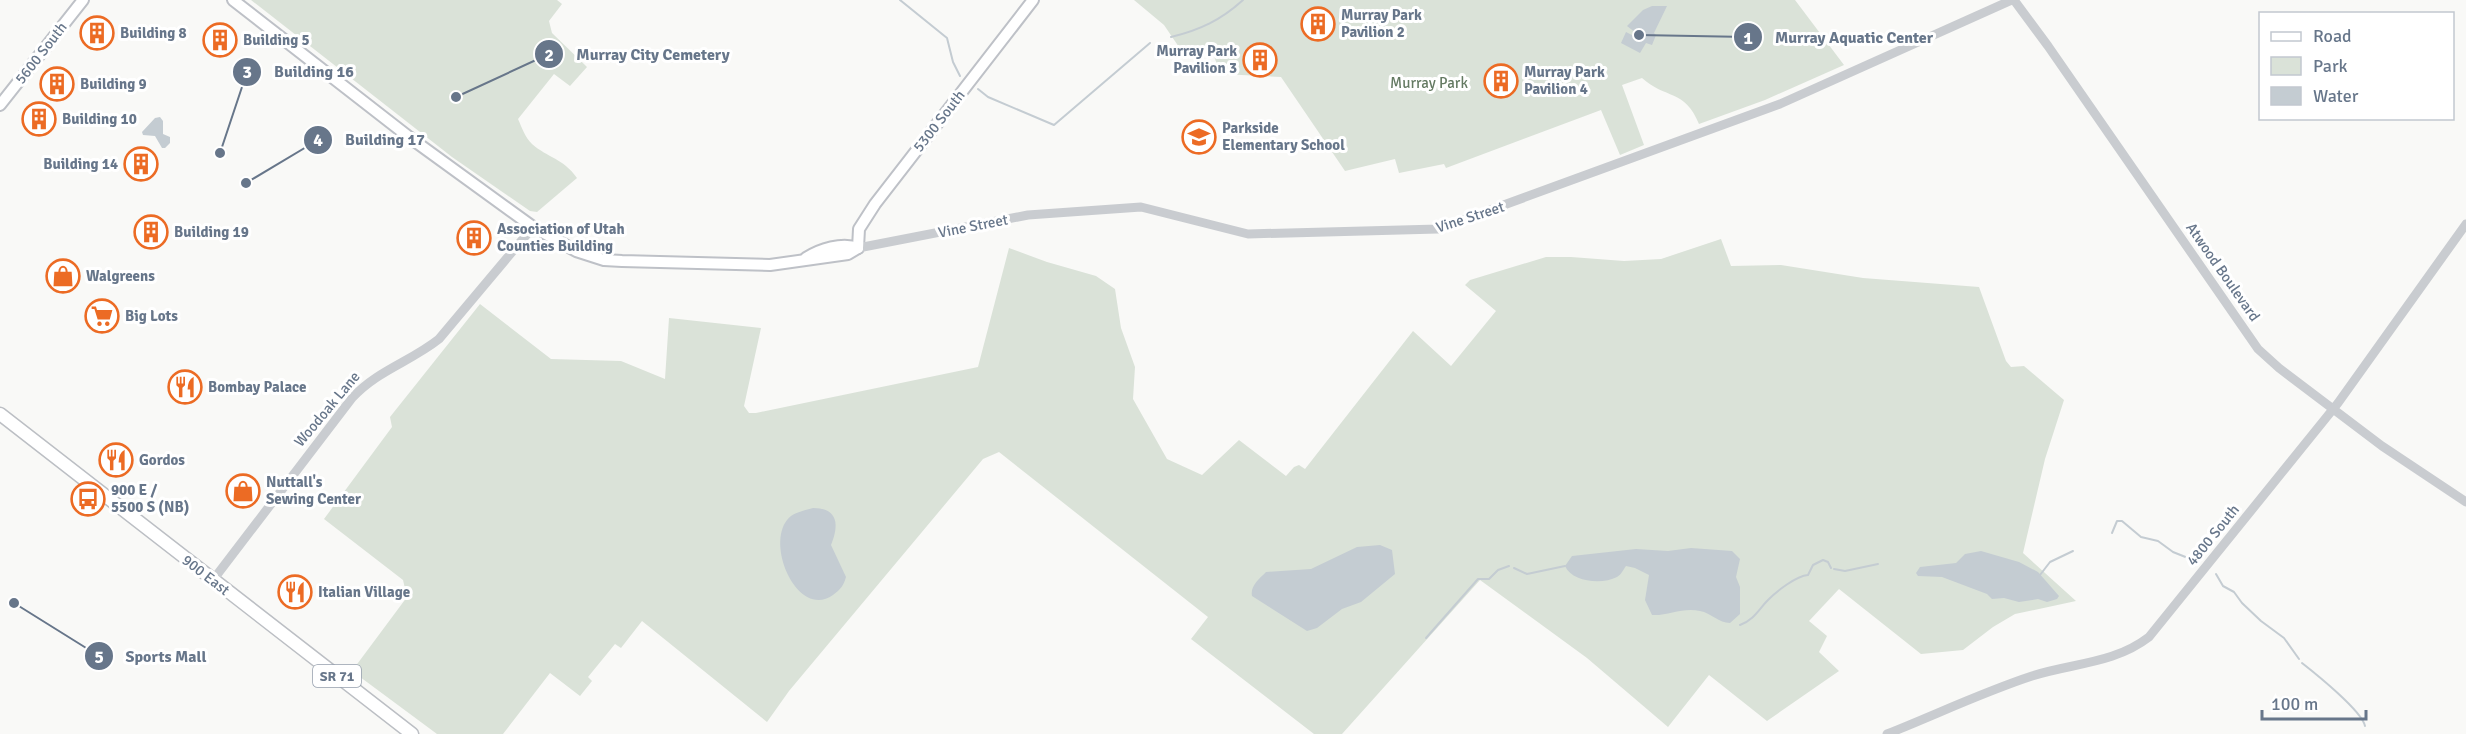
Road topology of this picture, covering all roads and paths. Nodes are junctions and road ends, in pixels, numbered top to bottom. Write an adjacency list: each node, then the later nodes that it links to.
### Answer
1 (83, 0): 5 (main road, 5600 South)
2 (233, 0): 7 (main road, Vine Street)
3 (1033, 0): 8 (main road, 5300 South)
4 (2013, 0): 8 (street, Vine Street); 9 (street, Atwood Boulevard)
5 (0, 105)
6 (2466, 224): 9 (street, 4800 South)
7 (533, 226): 8 (main road, Vine Street); 12 (street, Woodoak Lane)
8 (858, 248)
9 (2333, 410): 11 (street, Atwood Boulevard); 14 (street, 4800 South)
10 (0, 414): 12 (main road, 900 East / SR 71)
11 (2466, 502)
12 (213, 580): 13 (main road, 900 East / SR 71)
13 (412, 734)
14 (1887, 734)

